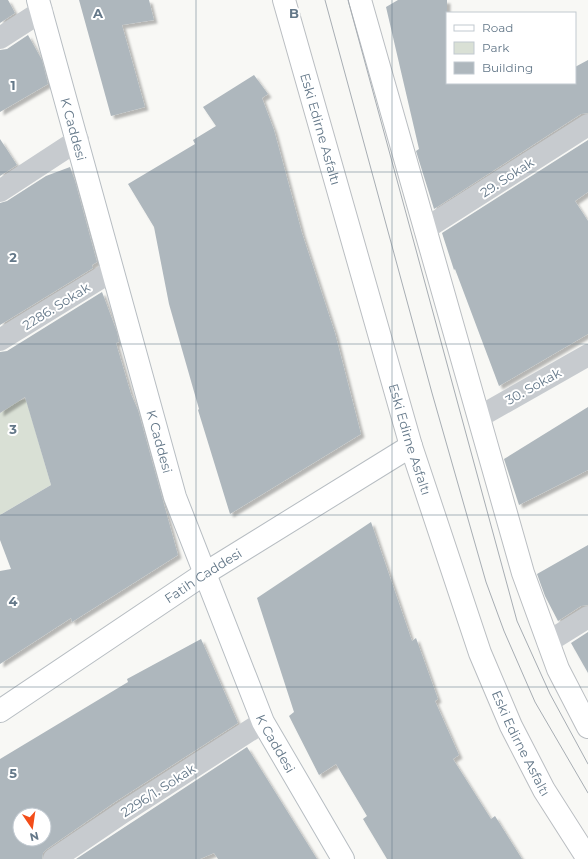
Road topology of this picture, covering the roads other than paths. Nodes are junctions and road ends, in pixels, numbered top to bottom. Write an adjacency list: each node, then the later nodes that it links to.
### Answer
1 (284, 0): 13 (main road, Eski Edirne Asfaltı)
2 (360, 0): 8 (main road)
3 (40, 6): 4 (street); 6 (main road, K Caddesi)
4 (0, 38)
5 (588, 124): 8 (street, 29. Sokak)
6 (78, 140): 7 (street); 9 (main road, K Caddesi)
7 (0, 191)
8 (425, 229): 12 (main road)
9 (112, 271): 10 (street, 2286. Sokak); 14 (main road, K Caddesi)
10 (0, 340)
11 (588, 355): 12 (street, 30. Sokak)
12 (479, 417): 16 (main road)
13 (411, 446): 14 (main road, Fatih Caddesi); 22 (main road, Eski Edirne Asfaltı)
14 (204, 574): 17 (main road, Fatih Caddesi); 18 (main road, K Caddesi)
15 (588, 617): 16 (street)
16 (548, 642): 19 (main road)
17 (0, 711)
18 (263, 722): 20 (main road, K Caddesi); 21 (street, 2296/1. Sokak)
19 (588, 727)
20 (339, 858)
21 (54, 859)
22 (588, 859)

